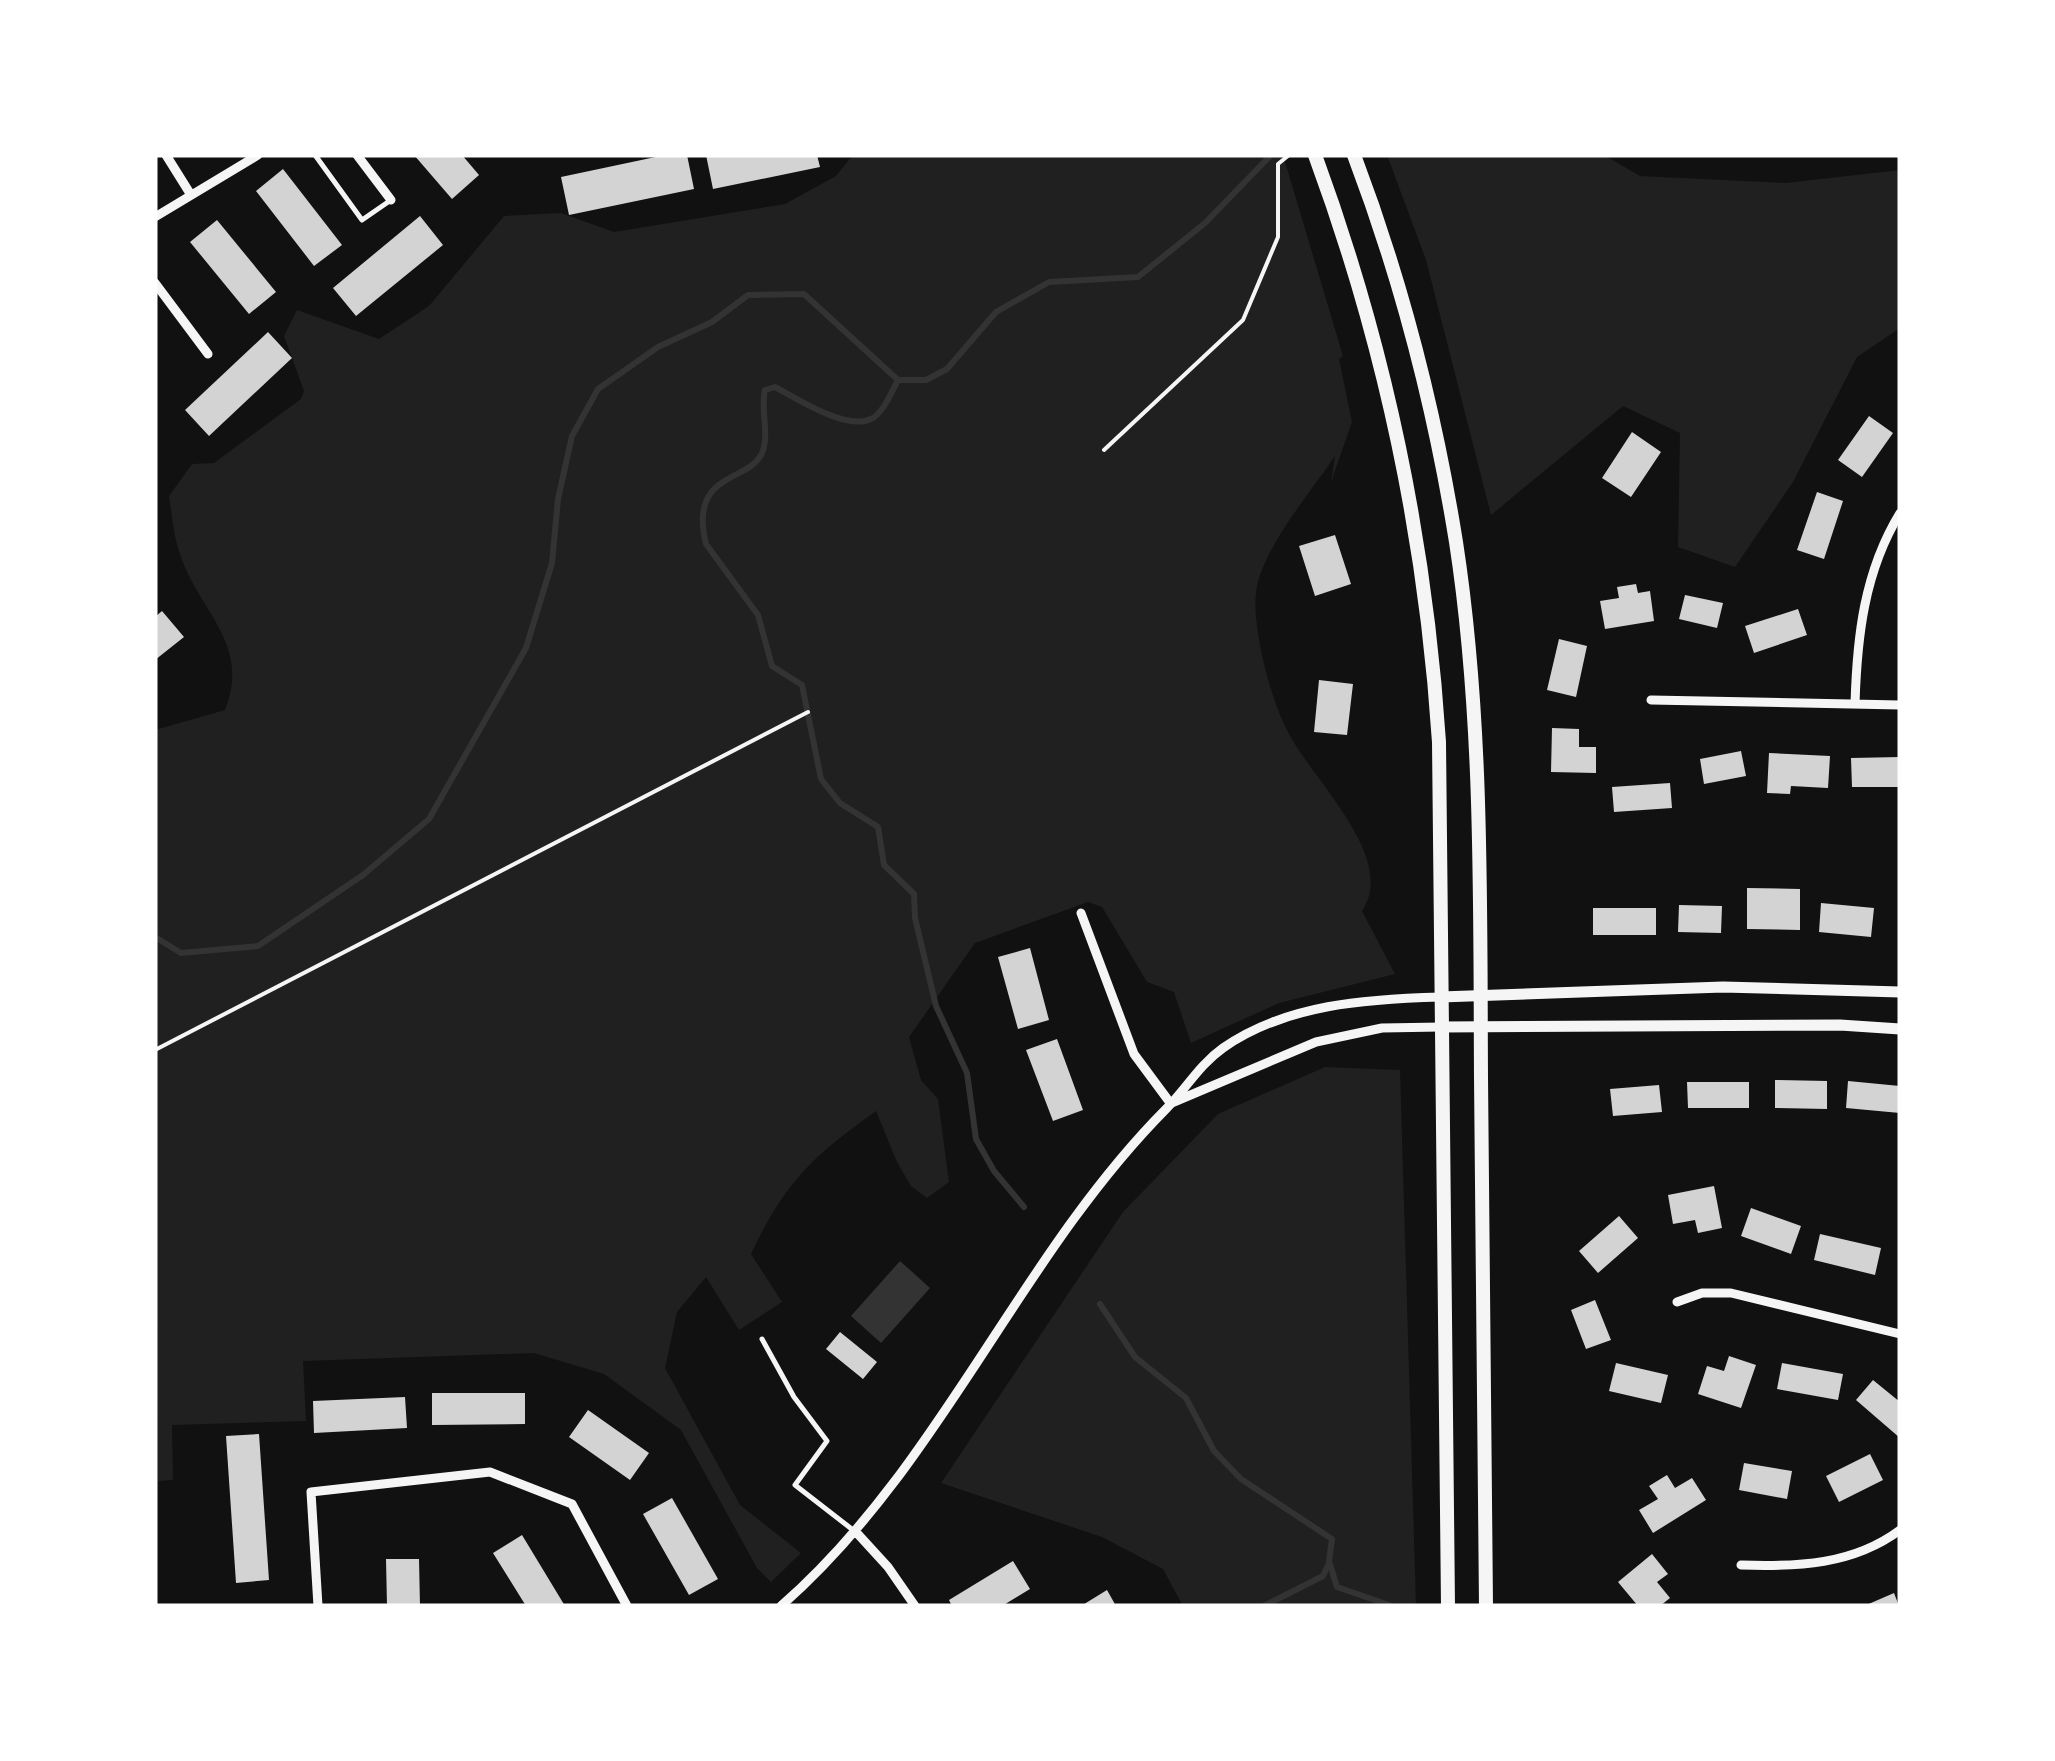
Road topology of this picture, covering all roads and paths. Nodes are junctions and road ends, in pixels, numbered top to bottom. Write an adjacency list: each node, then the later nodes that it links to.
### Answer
1 (166, 155): 8 (street)
2 (258, 155): 8 (street)
3 (314, 155): 9 (lane)
4 (358, 155): 9 (street)
5 (1289, 155): 13 (path)
6 (1314, 155): 22 (main road)
7 (1355, 159): 21 (main road)
8 (192, 194): 10 (street)
9 (391, 200)
10 (155, 218)
11 (155, 284): 12 (street)
12 (208, 354)
13 (1104, 450)
14 (1900, 513): 16 (street)
15 (1651, 700): 16 (street)
16 (1855, 704): 17 (street)
17 (1900, 705)
18 (808, 712): 26 (path)
19 (1081, 913): 27 (street)
20 (1900, 992): 21 (street)
21 (1481, 996): 22 (street); 24 (main road)
22 (1442, 997): 23 (main road); 27 (street)
23 (1441, 1027): 24 (street); 27 (street); 38 (main road)
24 (1481, 1027): 25 (street); 39 (main road)
25 (1900, 1029)
26 (155, 1050)
27 (1171, 1104): 32 (street)
28 (1677, 1302): 29 (street)
29 (1900, 1334)
30 (762, 1339): 32 (lane)
31 (1900, 1530): 33 (street)
32 (856, 1532): 36 (street); 37 (street)
33 (1742, 1566)
34 (318, 1606): 35 (street)
35 (627, 1606)
36 (781, 1606)
37 (915, 1606)
38 (1448, 1606)
39 (1486, 1606)

